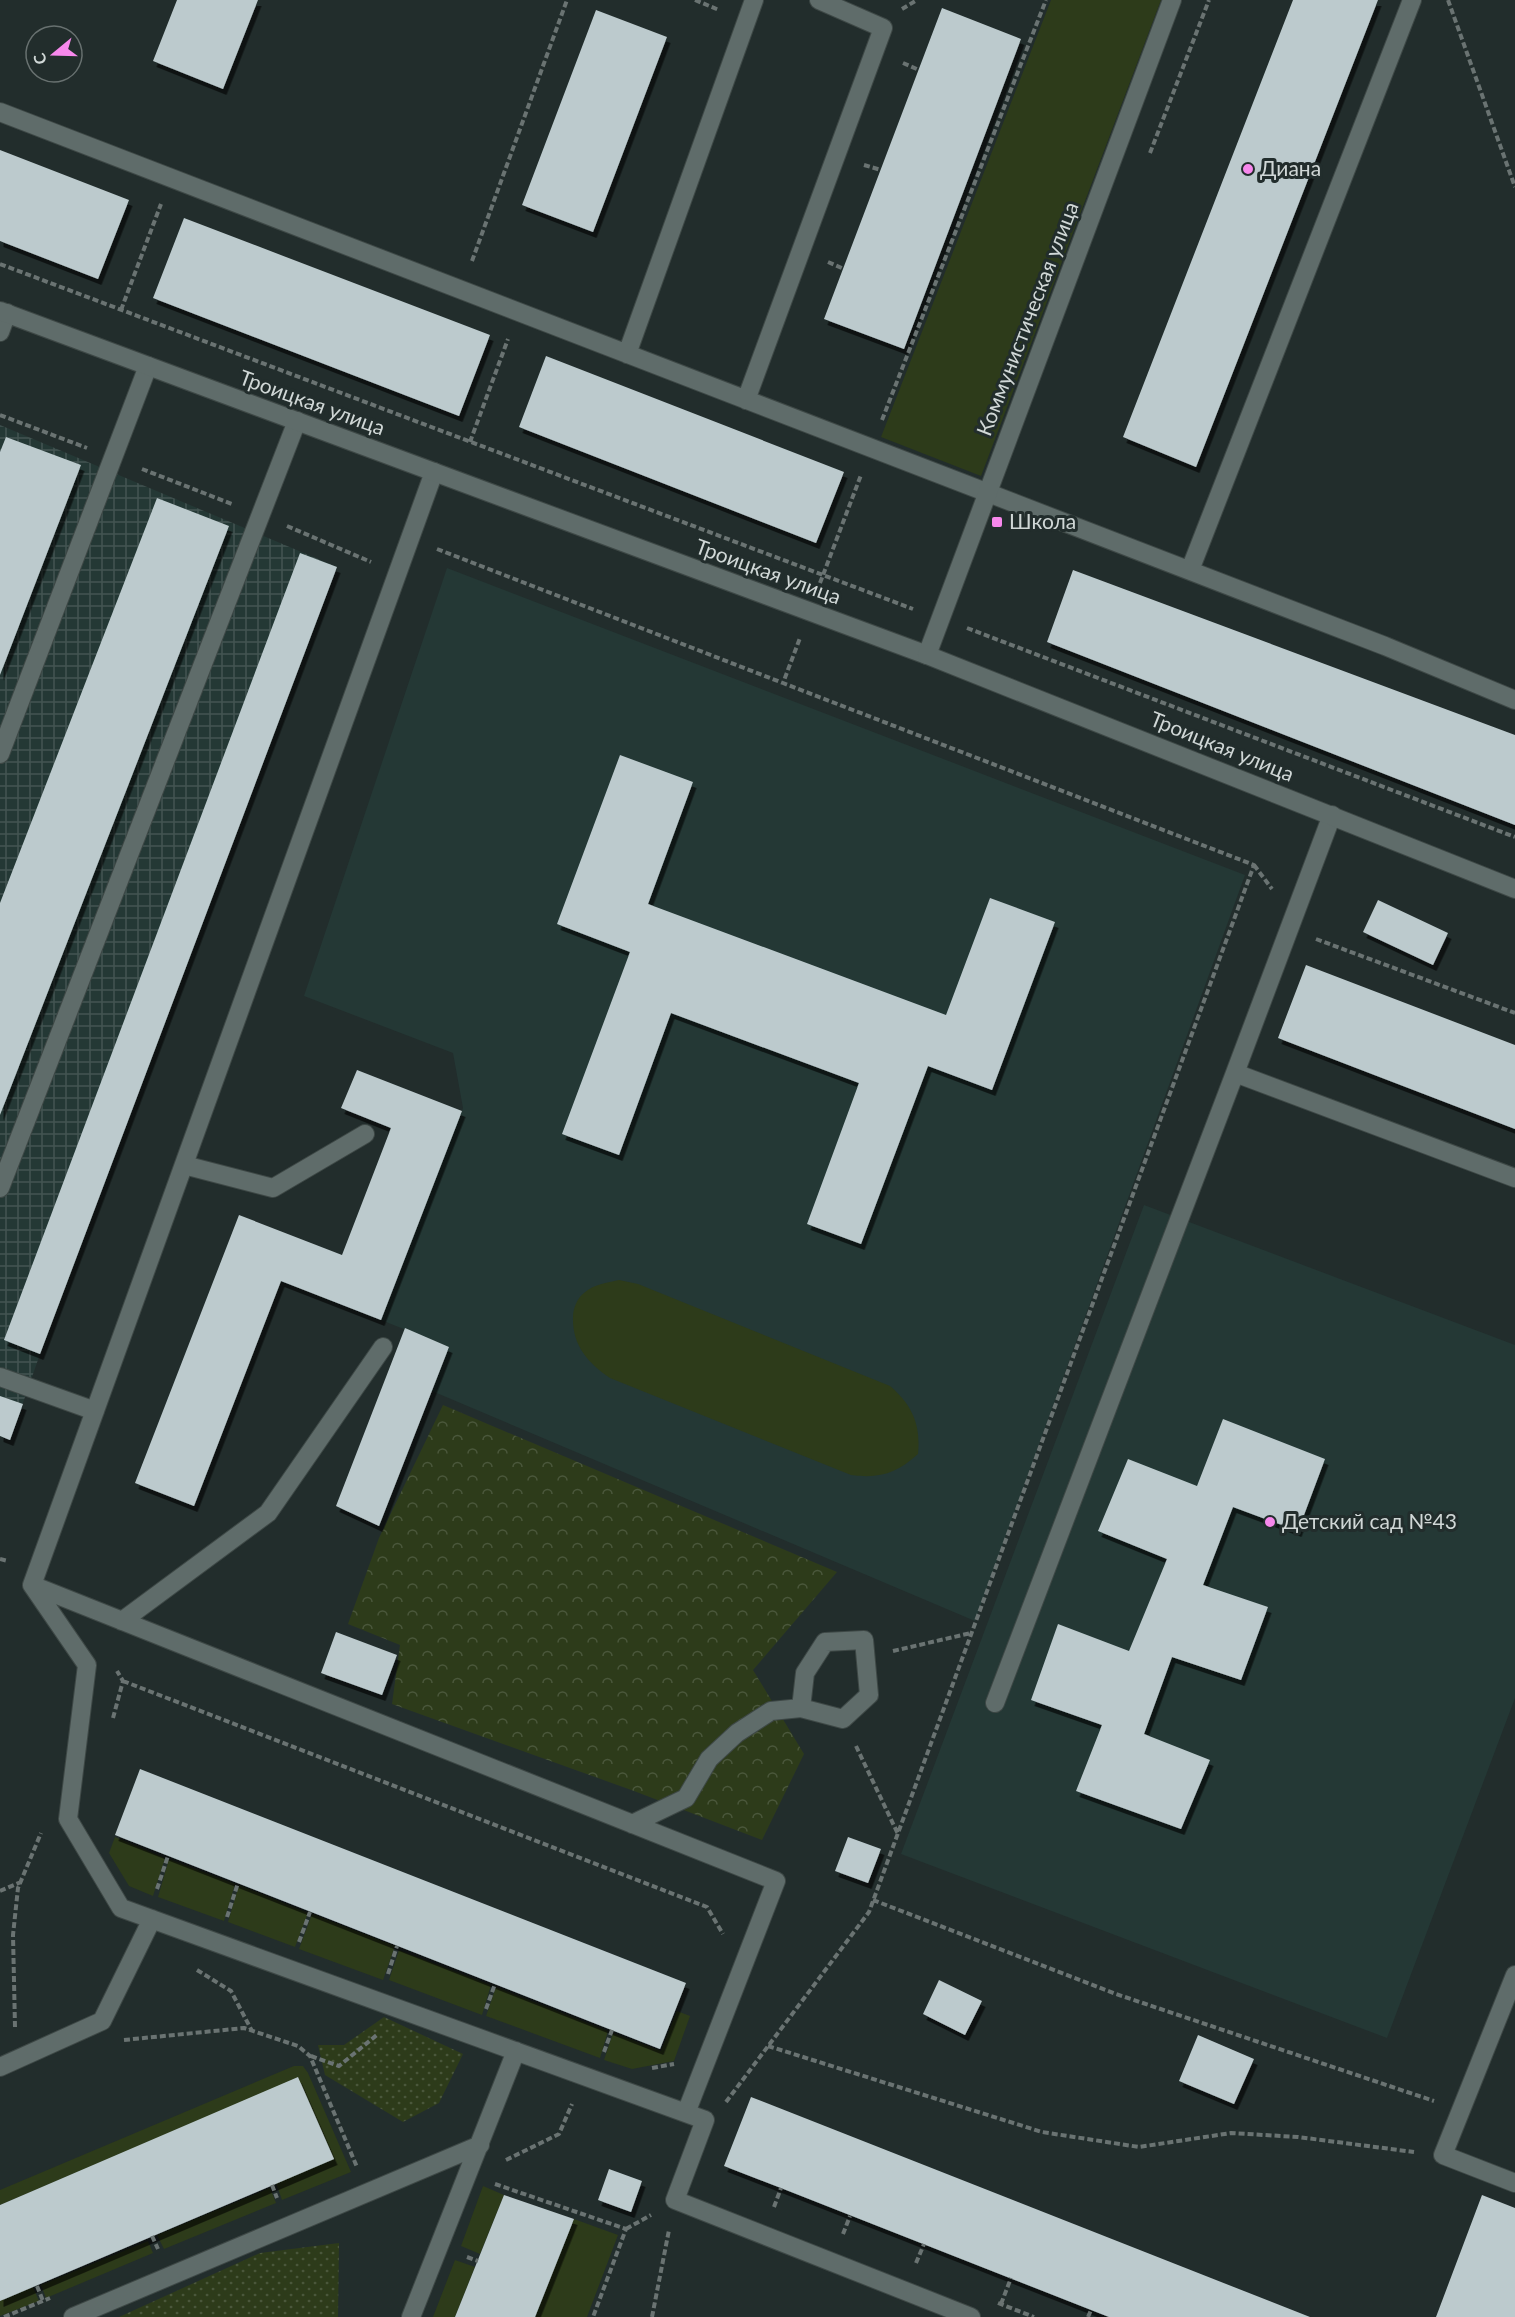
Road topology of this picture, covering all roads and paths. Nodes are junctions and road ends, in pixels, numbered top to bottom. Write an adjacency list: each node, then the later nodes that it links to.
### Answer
1 (567, 0): 12 (path)
2 (754, 0): 17 (main road)
3 (819, 0): 19 (main road)
4 (1046, 0): 23 (path)
5 (1172, 0): 26 (main road, Коммунистическая улица)
6 (1412, 0): 28 (main road)
7 (1448, 0): 10 (path)
8 (0, 112): 9 (main road)
9 (171, 178): 12 (main road); 13 (path)
10 (1515, 187)
11 (0, 264): 13 (path)
12 (461, 290): 15 (main road)
13 (121, 310): 22 (path)
14 (4, 312): 16 (main road); 18 (main road, Троицкая улица)
15 (518, 312): 17 (main road); 22 (path)
16 (0, 332)
17 (627, 354): 19 (main road)
18 (148, 366): 21 (main road, Троицкая улица); 24 (main road)
19 (746, 400): 23 (main road)
20 (0, 415): 24 (path)
21 (297, 421): 25 (main road, Троицкая улица); 27 (main road)
22 (470, 442): 30 (path)
23 (871, 448): 26 (main road); 30 (path)
24 (113, 457): 27 (path); 35 (main road)
25 (434, 472): 29 (main road); 31 (main road, Троицкая улица)
26 (987, 493): 28 (main road); 33 (main road, Коммунистическая улица)
27 (261, 515): 29 (path); 46 (main road)
28 (1190, 570): 34 (main road)
29 (398, 573): 44 (main road)
30 (823, 576): 31 (path)
31 (810, 611): 33 (main road, Троицкая улица); 38 (path)
32 (967, 628): 37 (path)
33 (927, 655): 36 (main road, Троицкая улица)
34 (1515, 700)
35 (0, 754)
36 (1332, 815): 39 (main road, Троицкая улица); 40 (main road)
37 (1515, 837)
38 (1254, 866): 40 (path); 52 (path)
39 (1515, 889)
40 (1294, 916): 41 (path); 42 (main road)
41 (1515, 1013)
42 (1234, 1073): 45 (main road); 54 (main road)
43 (365, 1134): 44 (main road)
44 (184, 1166): 49 (main road)
45 (1515, 1178)
46 (0, 1188)
47 (383, 1347): 51 (main road)
48 (0, 1377): 49 (main road)
49 (95, 1411): 50 (main road)
50 (32, 1585): 51 (main road); 57 (main road)
51 (122, 1621): 58 (main road)
52 (972, 1633): 53 (path); 59 (path)
53 (866, 1658): 55 (main road); 56 (main road)
54 (995, 1703)
55 (801, 1708): 56 (main road); 58 (main road)
56 (843, 1719): 59 (path)
57 (70, 1802): 61 (path); 67 (main road)
58 (632, 1824): 89 (main road)
59 (898, 1833): 65 (path)
60 (168, 1856): 64 (path)
61 (21, 1882): 63 (path); 78 (path)
62 (238, 1883): 68 (path)
63 (0, 1891)
64 (154, 1898)
65 (873, 1900): 81 (path); 88 (path)
66 (310, 1912): 70 (path)
67 (152, 1919): 75 (main road); 85 (main road)
68 (225, 1923)
69 (397, 1946): 73 (path)
70 (297, 1950)
71 (192, 1967): 79 (path)
72 (1515, 1975): 88 (main road)
73 (385, 1982)
74 (495, 1984): 76 (path)
75 (406, 2012): 82 (main road); 83 (path)
76 (484, 2018)
77 (612, 2030): 84 (path)
78 (15, 2031)
79 (252, 2032): 80 (path); 83 (path)
80 (129, 2038)
81 (768, 2046): 87 (path); 91 (path)
82 (516, 2051): 86 (main road); 90 (main road)
83 (310, 2056): 93 (path)
84 (602, 2060)
85 (0, 2067)
86 (584, 2076): 89 (main road); 92 (path)
87 (724, 2105)
88 (1461, 2109): 91 (main road)
89 (686, 2113): 98 (main road)
90 (480, 2145): 112 (main road); 113 (main road)
91 (1443, 2155): 94 (main road)
92 (497, 2165)
93 (359, 2170)
94 (1515, 2183)
95 (494, 2184): 114 (path)
96 (272, 2185): 99 (path)
97 (781, 2188): 100 (path)
98 (675, 2200): 115 (path); 116 (main road)
99 (279, 2203)
100 (772, 2213)
101 (850, 2216): 103 (path)
102 (152, 2236): 105 (path)
103 (840, 2240)
104 (924, 2244): 106 (path)
105 (159, 2253)
106 (913, 2269)
107 (1011, 2278): 110 (path)
108 (37, 2286): 109 (path)
109 (43, 2301)
110 (1001, 2304)
111 (1091, 2310): 117 (path)
112 (73, 2317)
113 (411, 2317)
114 (593, 2317)
115 (652, 2317)
116 (971, 2317)
117 (1088, 2317)

